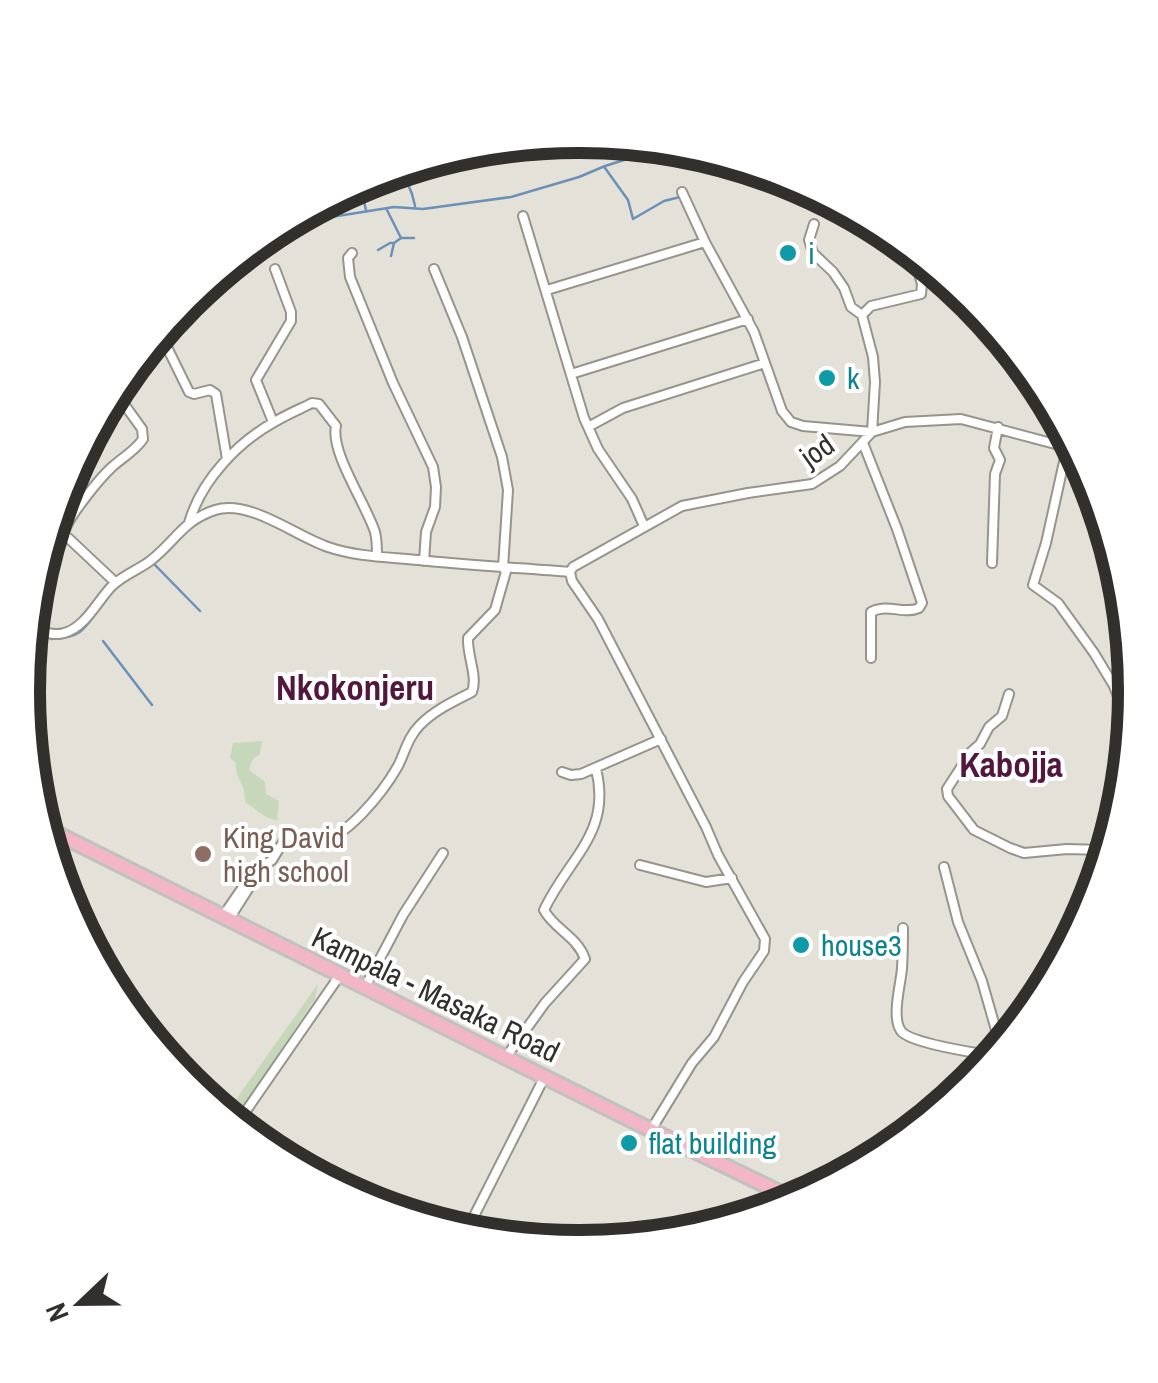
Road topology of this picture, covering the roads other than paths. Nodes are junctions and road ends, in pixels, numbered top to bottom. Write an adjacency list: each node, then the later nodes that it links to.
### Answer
1 (682, 192): 4 (street)
2 (523, 216): 9 (street)
3 (814, 224): 10 (street, jod)
4 (705, 242): 9 (street); 11 (street)
5 (352, 253): 29 (street)
6 (434, 268): 31 (street)
7 (275, 269): 16 (street)
8 (919, 274): 10 (street)
9 (547, 290): 14 (street)
10 (862, 315): 19 (street, jod)
11 (748, 319): 13 (street); 14 (street)
12 (165, 346): 22 (street)
13 (765, 363): 17 (street); 19 (street)
14 (571, 374): 17 (street)
15 (124, 404): 24 (street)
16 (273, 422): 22 (street); 28 (street)
17 (588, 427): 26 (street)
18 (998, 427): 19 (street); 21 (street); 30 (street)
19 (872, 432): 20 (street, jod)
20 (863, 443): 26 (street, jod); 35 (street)
21 (1058, 444)
22 (227, 458): 25 (street)
23 (1066, 462): 37 (street)
24 (69, 519)
25 (189, 523): 28 (street); 33 (street)
26 (644, 526): 32 (street, jod)
27 (65, 529): 33 (street)
28 (377, 556): 29 (street)
29 (424, 561): 31 (street)
30 (992, 562)
31 (505, 568): 32 (street); 50 (street)
32 (570, 572): 38 (street)
33 (115, 582): 34 (street)
34 (44, 631)
35 (871, 658)
36 (1009, 694): 45 (street)
37 (1118, 696)
38 (661, 739): 39 (street); 49 (street)
39 (596, 769): 40 (street); 56 (street)
40 (562, 772)
41 (364, 804): 50 (street)
42 (59, 834): 43 (highway, Kampala - Masaka Road)
43 (66, 837): 44 (street); 50 (highway, Kampala - Masaka Road)
44 (61, 840)
45 (1094, 850)
46 (444, 852): 53 (street)
47 (640, 865): 49 (street)
48 (944, 867): 54 (street)
49 (732, 878): 59 (street)
50 (226, 917): 52 (highway, Kampala - Masaka Road)
51 (903, 928): 55 (street)
52 (340, 975): 53 (highway, Kampala - Masaka Road); 58 (street)
53 (365, 986): 56 (highway, Kampala - Masaka Road)
54 (997, 1032)
55 (979, 1052)
56 (506, 1058): 57 (highway, Kampala - Masaka Road)
57 (546, 1076): 59 (highway, Kampala - Masaka Road); 61 (street)
58 (244, 1113)
59 (651, 1130): 60 (highway, Kampala - Masaka Road)
60 (779, 1192)
61 (471, 1219)

